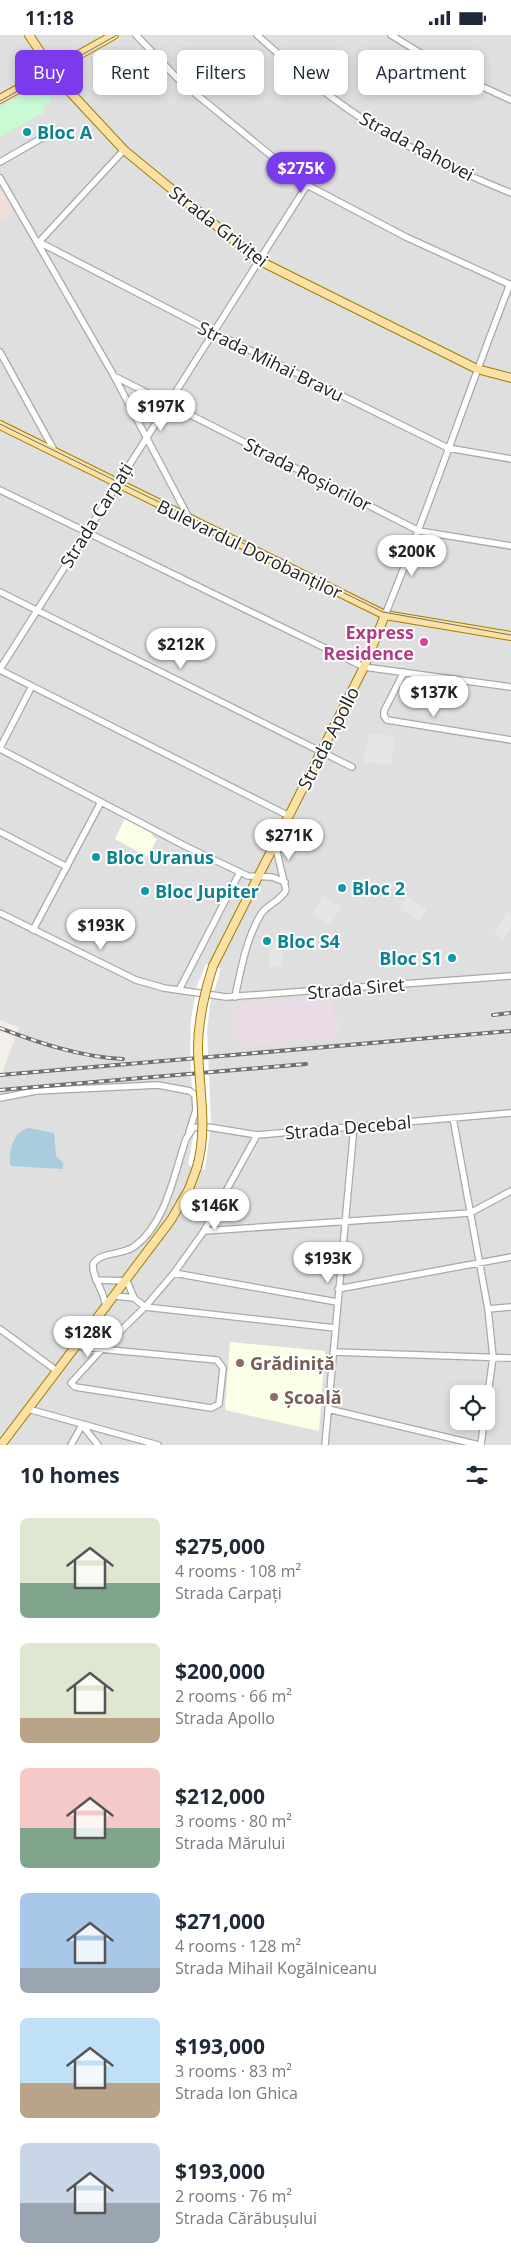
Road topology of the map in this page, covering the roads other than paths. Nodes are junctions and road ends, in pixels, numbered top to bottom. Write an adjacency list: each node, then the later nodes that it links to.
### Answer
1 (30, 35): 6 (main road, Strada Griviței)
2 (114, 35): 7 (main road)
3 (136, 35): 16 (street)
4 (257, 35): 17 (street, Strada Rahovei)
5 (391, 35): 11 (street)
6 (39, 50)
7 (83, 52)
8 (15, 90): 10 (main road)
9 (72, 95): 13 (main road, Strada Griviței)
10 (0, 99)
11 (511, 100)
12 (42, 138): 14 (street)
13 (124, 150): 18 (street); 19 (main road, Strada Griviței)
14 (0, 162)
15 (0, 178): 18 (street)
16 (307, 185): 19 (street, Strada Carpați); 20 (street)
17 (511, 193)
18 (39, 242): 21 (street, Strada Mihai Bravu); 24 (street)
19 (258, 260): 21 (street, Strada Carpați); 23 (main road, Strada Griviței)
20 (510, 284): 23 (street, Strada Apollo)
21 (213, 332): 26 (street, Strada Carpați); 29 (street, Strada Mihai Bravu)
22 (0, 352): 30 (street)
23 (477, 369): 25 (main road, Strada Griviței); 29 (street, Strada Apollo)
24 (114, 376): 26 (street, Strada Roșiorilor); 28 (street)
25 (511, 378)
26 (168, 402): 28 (street, Strada Carpați); 35 (street, Strada Roșiorilor)
27 (0, 425): 30 (main road, Bulevardul Dorobanților)
28 (147, 435): 32 (street, Strada Carpați); 34 (street)
29 (448, 448): 31 (street, Strada Mihai Bravu); 35 (street, Strada Apollo)
30 (55, 452): 32 (main road, Bulevardul Dorobanților)
31 (511, 459)
32 (118, 483): 34 (main road, Bulevardul Dorobanților); 36 (street, Strada Carpați)
33 (0, 490): 36 (street)
34 (190, 519): 40 (main road, Bulevardul Dorobanților)
35 (419, 531): 37 (street, Strada Roșiorilor); 40 (street, Strada Apollo)
36 (85, 533): 39 (street, Strada Carpați); 42 (street)
37 (511, 545)
38 (0, 592): 39 (street)
39 (36, 609): 43 (street, Strada Carpați); 49 (street)
40 (385, 615): 41 (main road, Bulevardul Dorobanților); 42 (main road, Strada Apollo)
41 (511, 636)
42 (364, 667): 44 (street); 49 (main road, Strada Apollo)
43 (0, 670): 45 (street)
44 (404, 672): 46 (street); 47 (street)
45 (32, 686): 48 (street); 52 (street)
46 (511, 687)
47 (511, 740)
48 (0, 749): 51 (street)
49 (322, 752): 50 (street); 52 (main road, Strada Apollo)
50 (352, 767)
51 (101, 802): 55 (street); 56 (street)
52 (289, 816): 54 (main road, Strada Apollo)
53 (0, 832): 55 (street)
54 (275, 844): 57 (main road, Strada Apollo); 58 (street)
55 (67, 867): 60 (street)
56 (240, 872): 57 (street); 62 (street)
57 (258, 877): 58 (street); 78 (main road, Strada Apollo, bridge)
58 (285, 882): 63 (street)
59 (0, 913): 60 (street, Strada Siret)
60 (33, 930): 62 (street, Strada Siret)
61 (511, 976): 63 (street, Strada Siret)
62 (179, 990): 63 (street, Strada Siret)
63 (235, 997)
64 (0, 1097): 68 (street)
65 (511, 1113): 66 (street, Strada Decebal)
66 (452, 1118): 67 (street, Strada Decebal); 71 (street)
67 (354, 1126): 69 (street, Strada Decebal); 72 (street)
68 (188, 1134): 69 (street, Strada Decebal); 77 (street)
69 (257, 1135): 73 (street)
70 (511, 1191): 71 (street)
71 (470, 1213): 72 (street); 75 (street)
72 (345, 1220): 73 (street); 79 (street)
73 (204, 1231): 76 (street)
74 (511, 1257): 75 (street)
75 (478, 1264): 79 (street); 86 (street)
76 (174, 1273): 82 (street); 83 (street)
77 (96, 1279): 78 (street); 85 (street)
78 (127, 1281): 80 (main road, Strada Apollo); 81 (street)
79 (338, 1289): 82 (street)
80 (115, 1296): 81 (street); 85 (main road, Strada Apollo)
81 (134, 1298): 83 (street)
82 (338, 1302): 87 (street)
83 (144, 1307): 87 (street); 90 (street)
84 (511, 1307): 86 (street)
85 (106, 1308): 89 (main road, Strada Apollo)
86 (488, 1309): 92 (street)
87 (335, 1328): 91 (street)
88 (0, 1329): 94 (street)
89 (76, 1346): 90 (street); 94 (main road, Strada Apollo)
90 (102, 1349): 90 (street)
91 (333, 1352): 92 (street); 97 (street)
92 (493, 1357): 93 (street); 95 (street)
93 (511, 1358)
94 (57, 1371): 96 (main road, Strada Apollo)
95 (489, 1385)
96 (28, 1409): 98 (street); 100 (main road, Strada Apollo)
97 (328, 1409): 104 (street); 105 (street)
98 (82, 1425): 101 (street); 102 (street); 103 (street)
99 (482, 1430): 105 (street)
100 (1, 1445)
101 (71, 1445)
102 (98, 1445)
103 (158, 1445)
104 (324, 1445)
105 (480, 1445)

